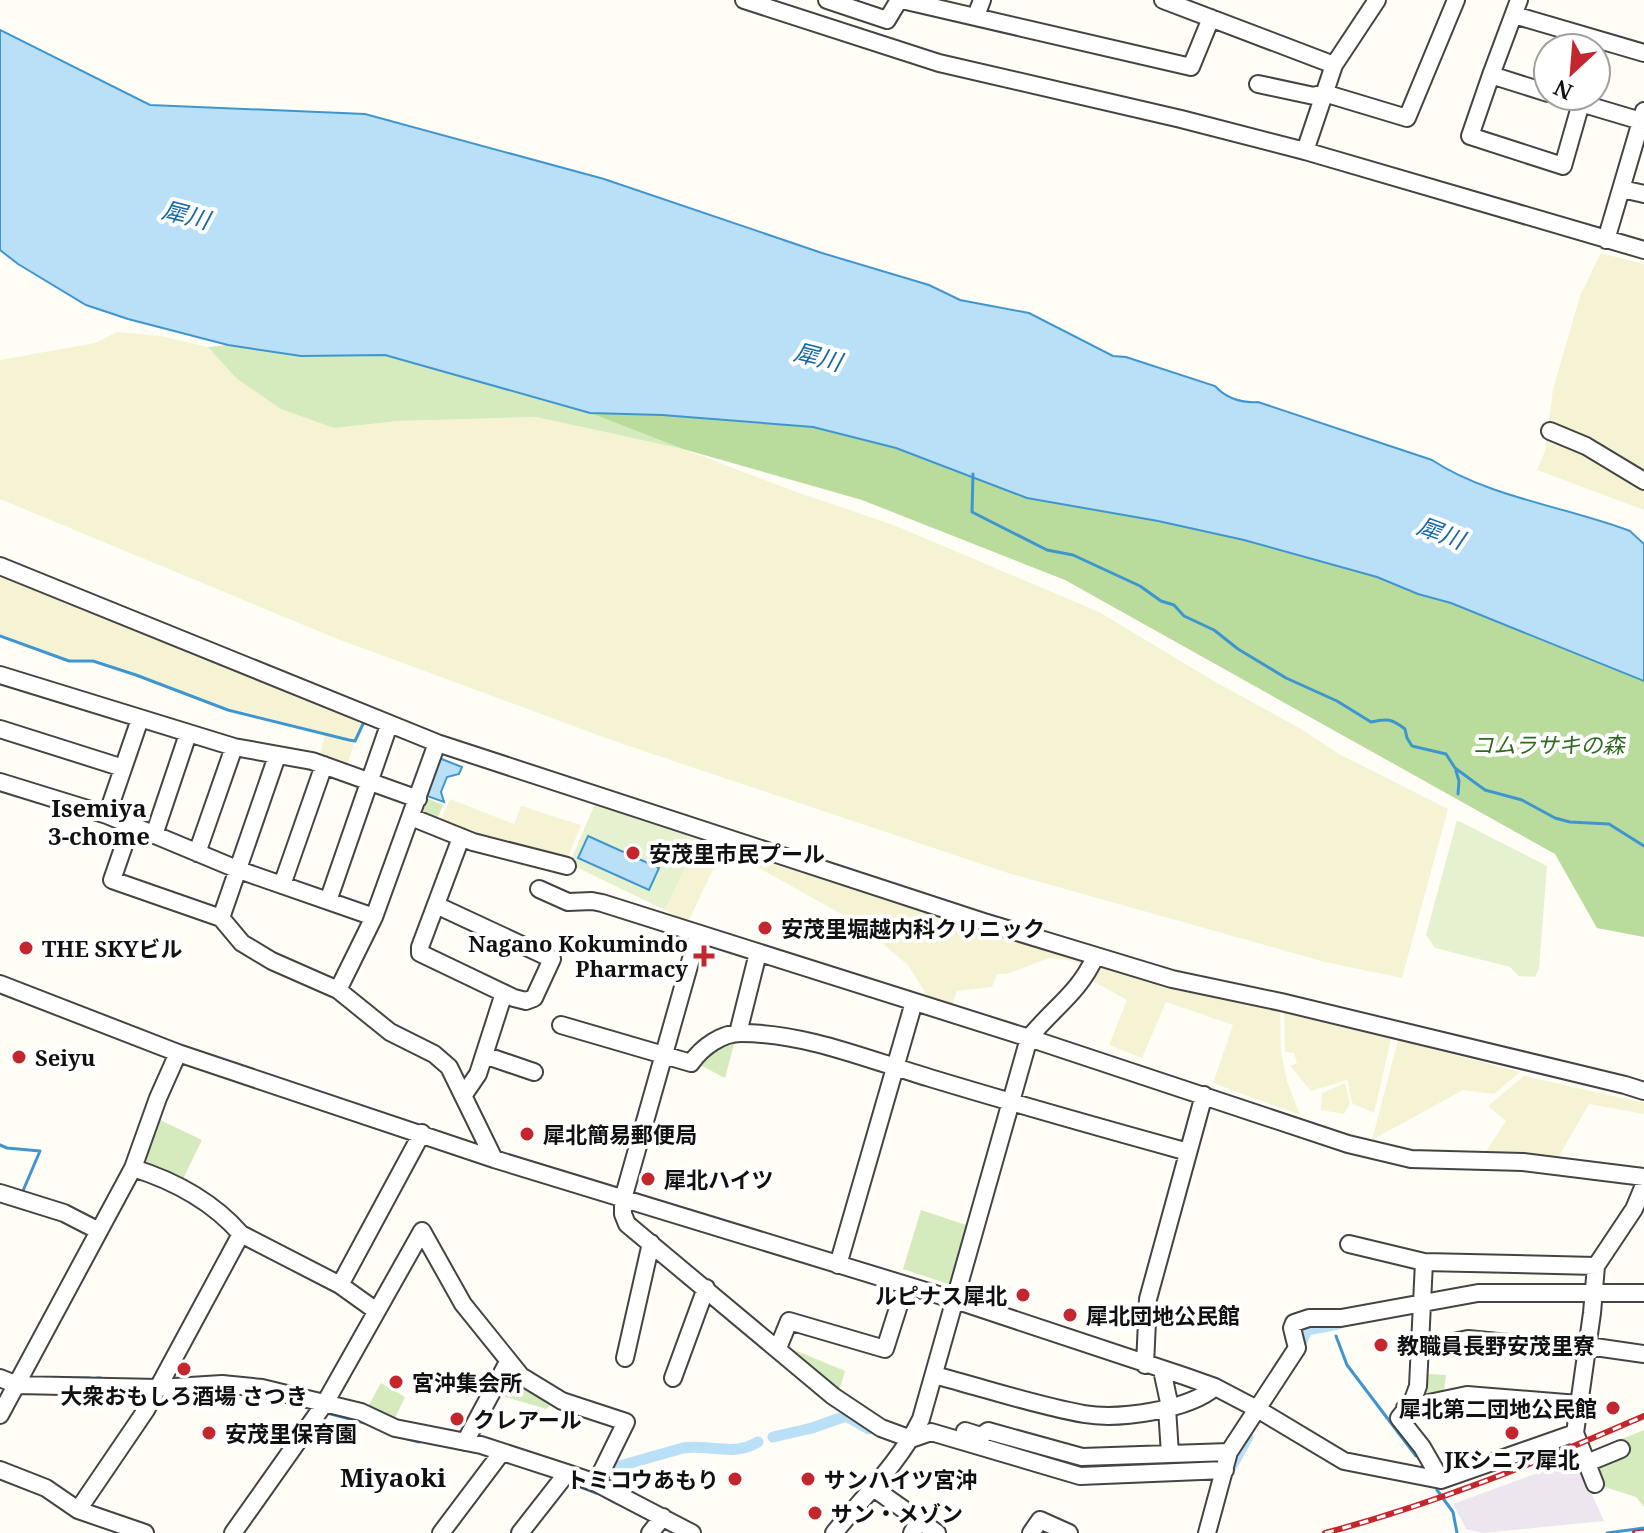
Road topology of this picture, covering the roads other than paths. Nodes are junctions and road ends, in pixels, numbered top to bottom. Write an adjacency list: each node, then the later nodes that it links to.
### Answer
1 (744, 0): 20 (street)
2 (827, 0): 3 (street)
3 (900, 0): 9 (street)
4 (982, 0): 9 (street)
5 (1163, 0): 10 (street)
6 (1456, 0): 16 (street)
7 (1372, 1): 12 (street)
8 (1517, 7): 11 (street); 13 (street)
9 (976, 16): 10 (street)
10 (1211, 18): 12 (street)
11 (1644, 53)
12 (1334, 65): 16 (street)
13 (1491, 75): 15 (street); 18 (street)
14 (1258, 84): 16 (street)
15 (1532, 88)
16 (1324, 93): 20 (street)
17 (1612, 110): 19 (street)
18 (1578, 112)
19 (1643, 116): 21 (street)
20 (1305, 151): 23 (street)
21 (1622, 189): 22 (street); 23 (street)
22 (1644, 194)
23 (1606, 240): 24 (street)
24 (1644, 250)
25 (1550, 431): 26 (street)
26 (1644, 481)
27 (0, 566): 30 (street)
28 (0, 675): 29 (street)
29 (140, 719): 32 (street); 37 (street)
30 (389, 725): 33 (street); 38 (street)
31 (0, 729): 37 (street)
32 (188, 734): 34 (street); 44 (street)
33 (437, 743): 40 (street); 59 (street)
34 (234, 747): 35 (street); 46 (street)
35 (277, 756): 36 (street); 48 (street)
36 (324, 765): 38 (street); 49 (street)
37 (123, 768): 41 (street)
38 (371, 781): 40 (street); 52 (street)
39 (0, 782): 41 (street)
40 (418, 799): 42 (street)
41 (107, 815): 43 (street)
42 (411, 817): 45 (street); 55 (street)
43 (131, 825): 44 (street); 56 (street)
44 (154, 835): 46 (street)
45 (461, 837): 47 (street); 54 (street)
46 (197, 853): 48 (street)
47 (567, 866)
48 (239, 870): 49 (street); 56 (street)
49 (282, 885): 52 (street)
50 (609, 887): 53 (street)
51 (539, 889): 53 (street)
52 (328, 901): 55 (street)
53 (602, 903): 57 (street)
54 (436, 905): 62 (street); 62 (street)
55 (374, 917): 61 (street)
56 (221, 918): 61 (street)
57 (698, 934): 58 (street); 68 (street)
58 (758, 953): 63 (street); 65 (street)
59 (1095, 957): 66 (street); 72 (street)
60 (0, 984): 67 (street)
61 (338, 990): 74 (street)
62 (504, 993): 69 (street)
63 (914, 1002): 66 (street); 70 (street)
64 (561, 1025): 68 (street)
65 (738, 1033): 68 (street); 70 (street)
66 (1029, 1038): 73 (street); 75 (street)
67 (178, 1053): 76 (street); 79 (street)
68 (663, 1054): 83 (street)
69 (484, 1055): 71 (street); 74 (street)
70 (896, 1068): 75 (street); 90 (street)
71 (534, 1072)
72 (1644, 1091)
73 (1204, 1095): 77 (street); 80 (street)
74 (463, 1096): 78 (street)
75 (1011, 1103): 77 (street); 97 (street)
76 (422, 1133): 78 (street); 92 (street)
77 (1188, 1152): 106 (street)
78 (494, 1159): 83 (street)
79 (133, 1168): 85 (street); 86 (street)
80 (1644, 1177)
81 (1644, 1185): 84 (street)
82 (0, 1193): 85 (street)
83 (623, 1199): 87 (street); 90 (street)
84 (1639, 1209): 91 (street)
85 (99, 1231): 111 (street)
86 (241, 1234): 92 (street); 113 (street)
87 (651, 1243): 94 (street); 104 (street)
88 (1349, 1244): 89 (street)
89 (1424, 1262): 91 (street); 98 (street)
90 (838, 1265): 93 (street)
91 (1596, 1266): 95 (street)
92 (340, 1285): 99 (street)
93 (905, 1286): 97 (street); 100 (street)
94 (706, 1288): 100 (street); 110 (street)
95 (1594, 1291): 96 (street); 98 (street); 102 (street)
96 (1644, 1293)
97 (955, 1300): 106 (street); 108 (street)
98 (1423, 1302): 101 (street); 118 (street)
99 (375, 1310): 105 (street); 114 (street)
100 (778, 1348): 122 (street)
101 (1421, 1349): 102 (street); 117 (street)
102 (1587, 1349): 103 (street); 115 (street)
103 (1644, 1354)
104 (625, 1358)
105 (508, 1362): 123 (street); 133 (street)
106 (1145, 1365): 107 (street)
107 (1162, 1370): 112 (street); 116 (street)
108 (934, 1375): 116 (street); 120 (street)
109 (0, 1378): 111 (street)
110 (673, 1378)
111 (17, 1385): 113 (street); 119 (street)
112 (1215, 1387): 116 (street); 118 (street)
113 (158, 1388): 114 (street); 136 (street)
114 (325, 1403): 123 (street); 141 (street)
115 (1578, 1404): 117 (street); 121 (street)
116 (1168, 1408): 127 (street)
117 (1405, 1408): 132 (street)
118 (1259, 1410): 126 (street); 132 (street)
119 (0, 1415)
120 (921, 1419): 122 (street); 127 (street)
121 (1575, 1433): 128 (street); 132 (street)
122 (911, 1439): 130 (street); 135 (street)
123 (465, 1442): 125 (street)
124 (1621, 1449): 128 (street)
125 (502, 1452): 131 (street); 142 (street)
126 (1229, 1452): 127 (street); 130 (street)
127 (1170, 1454)
128 (1587, 1463): 134 (street)
129 (0, 1470): 136 (street)
130 (1225, 1470): 149 (street)
131 (567, 1473): 133 (street); 143 (street)
132 (1441, 1480)
133 (596, 1483): 137 (street)
134 (1595, 1484)
135 (872, 1487): 138 (street); 139 (street)
136 (78, 1510): 140 (street)
137 (663, 1517): 144 (street); 145 (street)
138 (916, 1526): 146 (street)
139 (836, 1532)
140 (145, 1533)
141 (233, 1533)
142 (441, 1533)
143 (520, 1533)
144 (650, 1533)
145 (692, 1533)
146 (937, 1533)
147 (1031, 1533): 148 (street)
148 (1069, 1533)
149 (1207, 1533)

